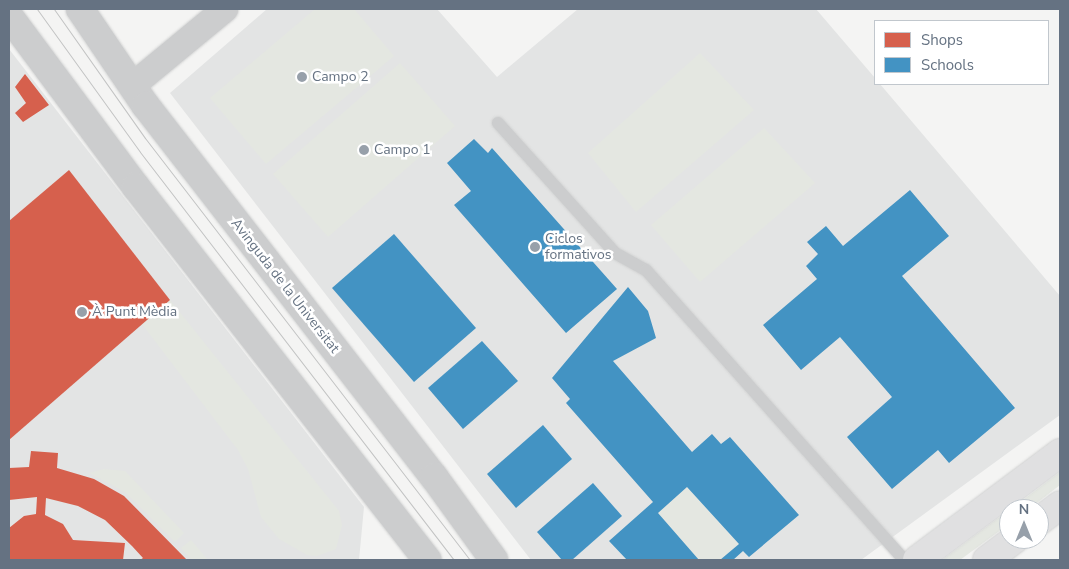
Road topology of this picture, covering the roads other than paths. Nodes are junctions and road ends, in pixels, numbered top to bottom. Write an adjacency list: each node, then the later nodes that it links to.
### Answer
1 (80, 9): 4 (street, Avinguda de la Universitat)
2 (225, 9): 4 (street)
3 (9, 16): 10 (street)
4 (132, 86): 11 (street, Avinguda de la Universitat)
5 (498, 123): 12 (lane)
6 (1060, 454): 13 (main road)
7 (1060, 505): 8 (main road)
8 (1049, 513)
9 (1002, 549): 14 (main road)
10 (428, 560)
11 (494, 560)
12 (904, 560)
13 (917, 560)
14 (987, 560)

